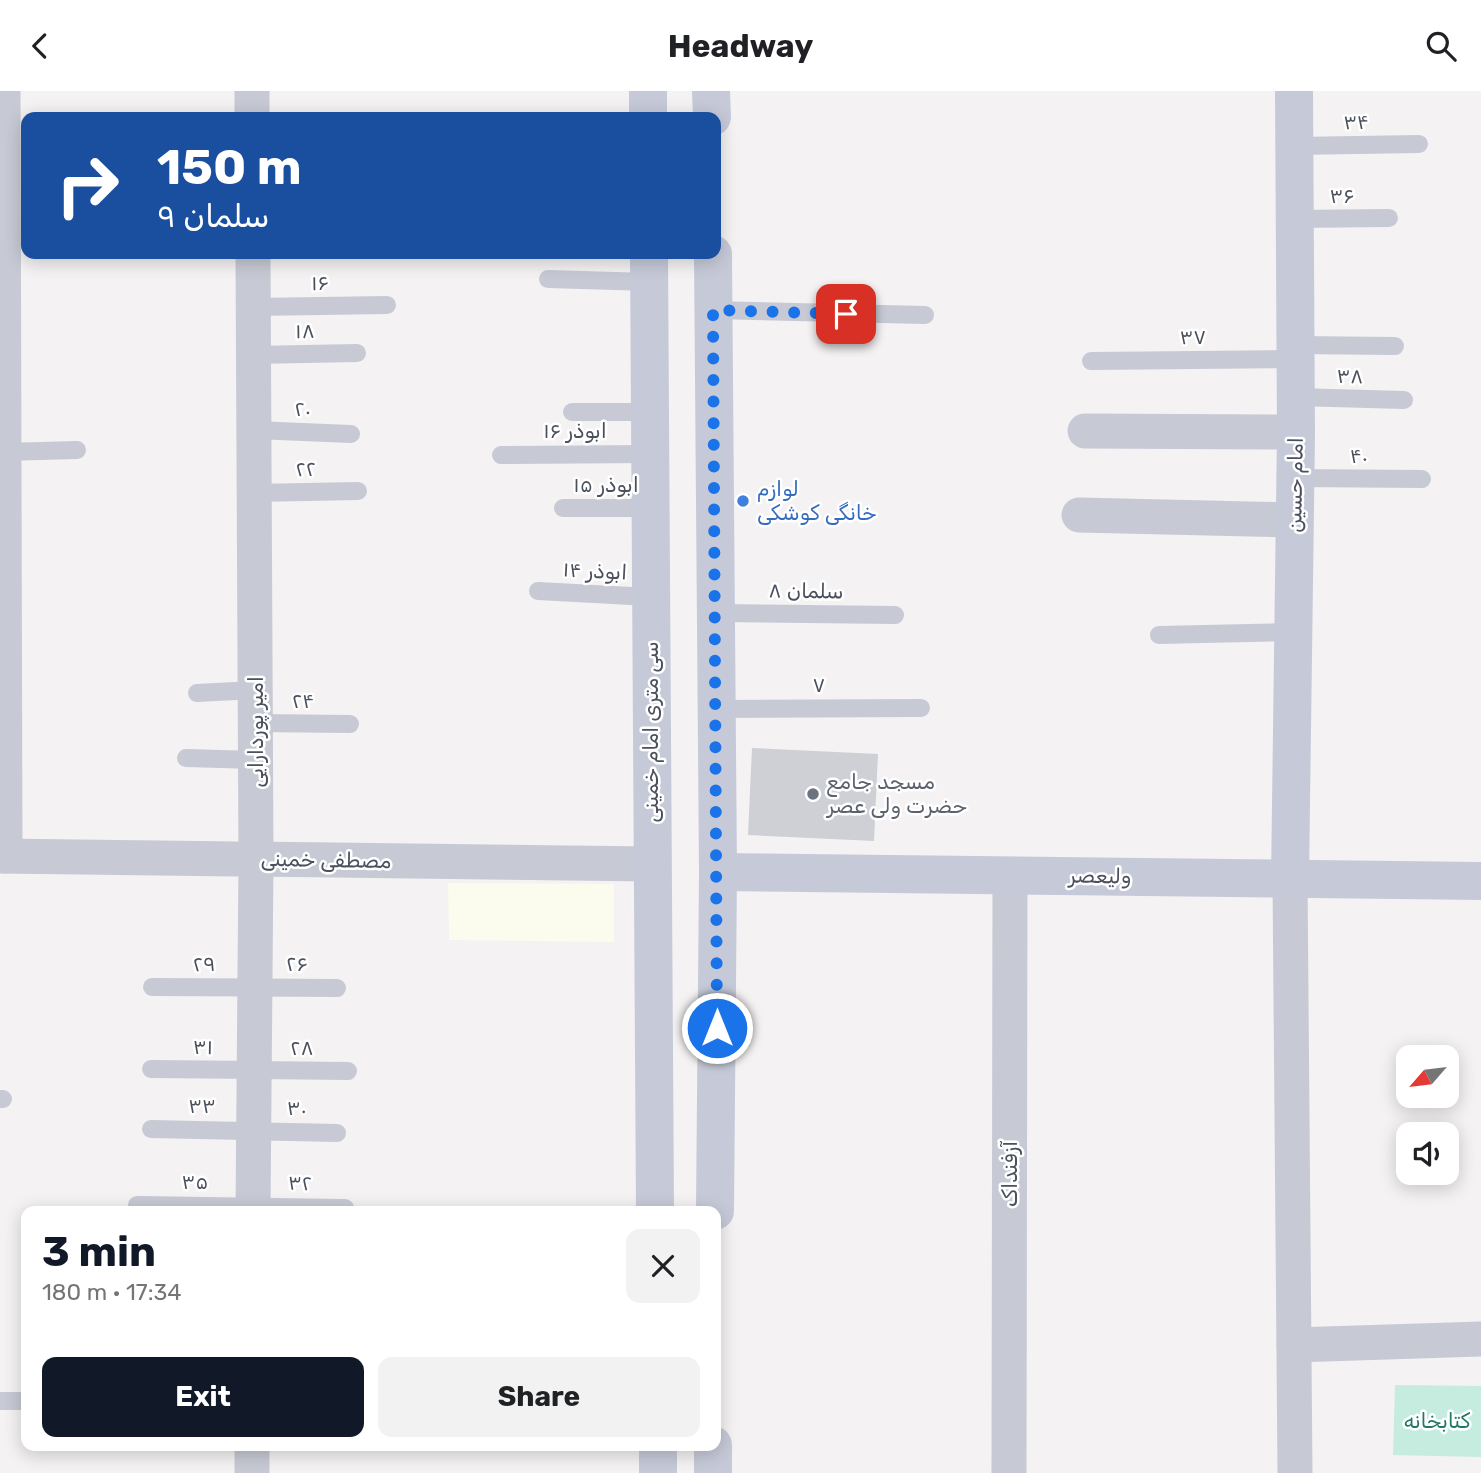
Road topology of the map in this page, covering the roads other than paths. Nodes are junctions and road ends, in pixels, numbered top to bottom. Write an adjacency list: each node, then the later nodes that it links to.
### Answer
1 (3, 91): 35 (street)
2 (252, 91): 7 (street)
3 (625, 91): 4 (lane)
4 (648, 91): 8 (main road)
5 (712, 91): 9 (main road)
6 (1294, 91): 11 (main road, امام حسین)
7 (252, 112)
8 (648, 112)
9 (712, 112)
10 (1419, 144): 11 (lane, ۳۴)
11 (1294, 146): 13 (main road, امام حسین)
12 (1390, 218): 13 (lane, ۳۶)
13 (1295, 219): 23 (main road, امام حسین)
14 (253, 259): 19 (street, امیر پوردارایی)
15 (713, 259): 20 (main road)
16 (649, 268): 17 (lane); 29 (main road, سی متری امام خمینی)
17 (548, 279)
18 (387, 305): 19 (lane, ۱۶)
19 (253, 307): 25 (street, امیر پوردارایی)
20 (713, 310): 21 (lane); 48 (main road)
21 (925, 316)
22 (1395, 346): 23 (lane, ۳۷)
23 (1295, 352): 26 (lane, ۳۷); 30 (main road, امام حسین)
24 (357, 353): 25 (lane, ۱۸)
25 (253, 355): 31 (street, امیر پوردارایی)
26 (1091, 361)
27 (1404, 400): 30 (lane, ۳۸)
28 (572, 412): 29 (lane)
29 (650, 412): 36 (main road, سی متری امام خمینی)
30 (1295, 415): 32 (street); 38 (main road, امام حسین)
31 (254, 431): 33 (lane, ۲۰); 41 (street, امیر پوردارایی)
32 (1085, 431)
33 (351, 434)
34 (77, 450): 35 (lane)
35 (4, 452): 59 (street)
36 (650, 454): 37 (lane, ابوذر ۱۶); 43 (main road, سی متری امام خمینی)
37 (501, 455)
38 (1295, 478): 39 (lane, ۴۰); 45 (main road, امام حسین)
39 (1422, 479)
40 (358, 491): 41 (lane, ۲۲)
41 (254, 493): 53 (street, امیر پوردارایی)
42 (563, 508): 43 (lane, ابوذر ۱۵)
43 (650, 508): 47 (main road, سی متری امام خمینی)
44 (1079, 515): 45 (street)
45 (1294, 520): 50 (main road, امام حسین)
46 (538, 591): 47 (lane, ابوذر ۱۴)
47 (650, 597): 61 (main road, سی متری امام خمینی)
48 (716, 613): 49 (lane, سلمان ۸); 55 (main road)
49 (895, 615)
50 (1293, 632): 51 (lane); 64 (main road, امام حسین)
51 (1159, 635)
52 (197, 693): 53 (lane, ۲۴)
53 (255, 706): 56 (lane, ۲۴); 58 (street, امیر پوردارایی)
54 (921, 708): 55 (lane, ۷)
55 (717, 709): 62 (main road)
56 (349, 724)
57 (186, 758): 58 (lane)
58 (256, 760): 60 (street, امیر پوردارایی)
59 (2, 856): 60 (street, مصطفی خمینی)
60 (257, 859): 61 (street, مصطفی خمینی); 66 (street, امیر پوردارایی)
61 (652, 864): 78 (main road, سی متری امام خمینی)
62 (718, 871): 63 (main road, وليعصر); 79 (main road)
63 (1010, 875): 64 (main road, وليعصر); 90 (street, آزفنداک)
64 (1290, 879): 65 (main road, وليعصر); 81 (street)
65 (1481, 881)
66 (255, 986): 67 (lane, ۲۹); 68 (lane, ۲۶); 70 (street, امیر پوردارایی)
67 (152, 987)
68 (337, 988)
69 (151, 1069): 70 (lane, ۳۱)
70 (254, 1070): 71 (lane, ۲۸); 73 (street, امیر پوردارایی)
71 (348, 1071)
72 (151, 1129): 73 (lane, ۳۳)
73 (254, 1129): 74 (lane, ۳۰); 77 (street, امیر پوردارایی)
74 (338, 1133)
75 (137, 1205): 76 (lane, ۳۵)
76 (176, 1206)
77 (253, 1206)
78 (655, 1206)
79 (715, 1206)
80 (1481, 1339): 81 (street)
81 (1294, 1345): 91 (street)
82 (0, 1401): 83 (lane)
83 (21, 1401)
84 (252, 1451): 87 (street)
85 (658, 1451): 88 (main road)
86 (713, 1451): 89 (main road)
87 (252, 1473)
88 (658, 1473)
89 (713, 1473)
90 (1009, 1473)
91 (1295, 1473)

